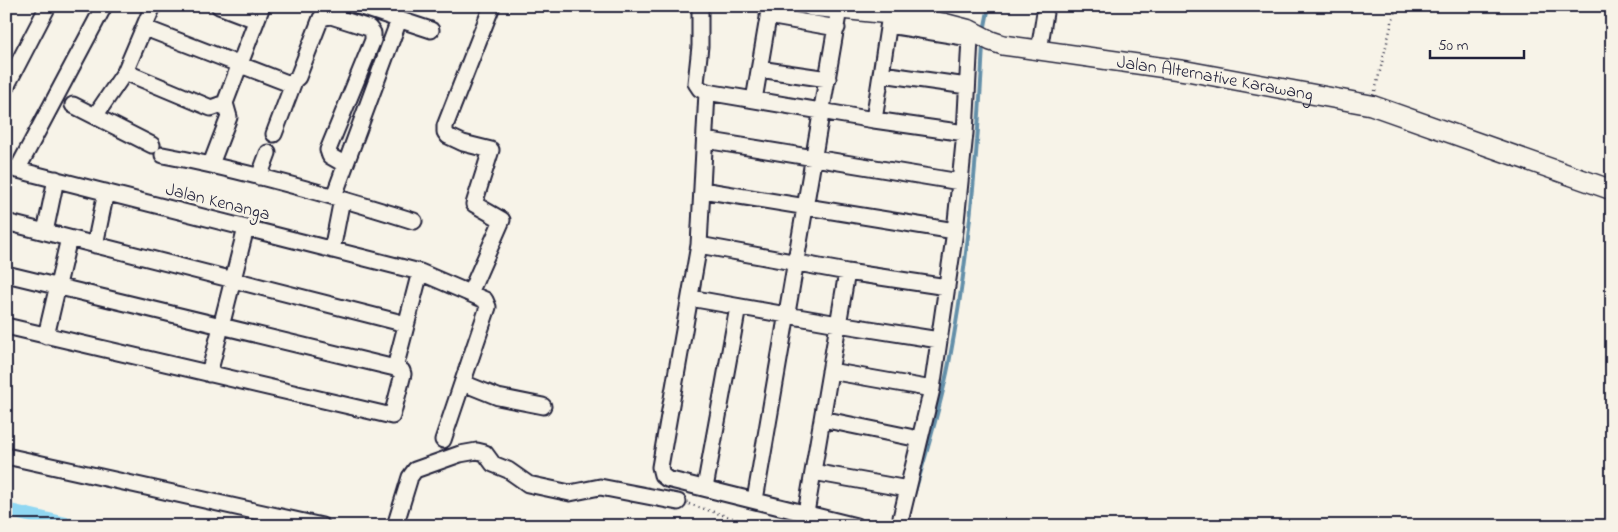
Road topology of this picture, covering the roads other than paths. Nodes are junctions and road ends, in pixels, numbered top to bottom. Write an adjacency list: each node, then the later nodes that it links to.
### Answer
1 (48, 6): 26 (street)
2 (104, 6): 41 (street)
3 (153, 6): 15 (street)
4 (219, 6): 12 (street)
5 (358, 6): 14 (street)
6 (492, 6): 66 (street)
7 (700, 6): 27 (street)
8 (811, 6): 10 (street, Jalan Alternative Karawang)
9 (1046, 6): 18 (street)
10 (839, 9): 13 (street, Jalan Alternative Karawang); 16 (street)
11 (769, 11): 16 (street); 20 (street)
12 (259, 13): 19 (street)
13 (890, 19): 18 (street, Jalan Alternative Karawang); 22 (street); 25 (street)
14 (399, 20): 17 (street); 40 (street)
15 (145, 28): 19 (street); 21 (street)
16 (837, 28): 23 (street)
17 (431, 30)
18 (1038, 50): 46 (street, Jalan Alternative Karawang)
19 (240, 67): 24 (street); 29 (street)
20 (760, 69): 23 (street); 28 (street)
21 (125, 72): 29 (street); 32 (street)
22 (882, 74): 25 (street); 33 (street)
23 (828, 79): 31 (street)
24 (293, 84): 35 (street); 40 (street)
25 (966, 86): 34 (street)
26 (6, 87)
27 (708, 92): 28 (street); 36 (street)
28 (754, 100): 31 (street)
29 (224, 104): 39 (street)
30 (73, 105): 32 (street)
31 (822, 112): 33 (street); 38 (street)
32 (95, 116): 39 (street)
33 (874, 120): 34 (street)
34 (965, 133): 44 (street)
35 (274, 134)
36 (705, 140): 38 (street); 45 (street)
37 (268, 153): 42 (street)
38 (814, 159): 44 (street); 49 (street)
39 (211, 164): 42 (street)
40 (344, 164): 48 (street)
41 (11, 168): 43 (street, Jalan Kenanga)
42 (259, 177): 48 (street)
43 (56, 180): 47 (street, Jalan Kenanga); 54 (street)
44 (960, 182): 53 (street)
45 (702, 190): 49 (street); 57 (street)
46 (1612, 190)
47 (106, 192): 52 (street, Jalan Kenanga); 56 (street)
48 (338, 197): 50 (street); 58 (street)
49 (806, 208): 53 (street); 59 (street)
50 (414, 221)
51 (6, 222): 54 (street)
52 (246, 228): 58 (street, Jalan Kenanga); 63 (street)
53 (955, 231): 65 (street)
54 (45, 232): 55 (street)
55 (68, 238): 56 (street); 64 (street)
56 (95, 245): 63 (street)
57 (699, 245): 59 (street); 67 (street)
58 (332, 250): 60 (street, Jalan Kenanga)
59 (796, 263): 61 (street); 69 (street)
60 (420, 272): 66 (street, Jalan Kenanga); 70 (street)
61 (846, 272): 65 (street); 71 (street)
62 (6, 274): 64 (street)
63 (231, 280): 70 (street); 73 (street)
64 (58, 286): 73 (street); 74 (street)
65 (947, 287): 75 (street)
66 (470, 294): 79 (street, Jalan Kenanga)
67 (690, 298): 68 (street); 87 (street)
68 (738, 307): 69 (street); 87 (street)
69 (787, 316): 71 (street); 89 (street)
70 (406, 324): 76 (street)
71 (838, 324): 75 (street); 77 (street)
72 (6, 326): 74 (street)
73 (219, 327): 76 (street); 78 (street)
74 (46, 336): 78 (street)
75 (938, 340): 80 (street)
76 (395, 368): 78 (street)
77 (830, 371): 80 (street); 82 (street)
78 (209, 374)
79 (463, 383): 81 (street); 84 (street, Jalan Kenanga)
80 (932, 389): 83 (street)
81 (542, 406)
82 (822, 419): 83 (street); 86 (street)
83 (920, 439): 88 (street)
84 (443, 440)
85 (6, 456): 92 (street)
86 (813, 472): 88 (street); 91 (street)
87 (705, 488): 89 (street)
88 (908, 489): 95 (street)
89 (755, 500): 91 (street)
90 (678, 502): 93 (street)
91 (806, 513): 94 (street)
92 (322, 526)
93 (395, 526)
94 (856, 526)
95 (899, 526)

